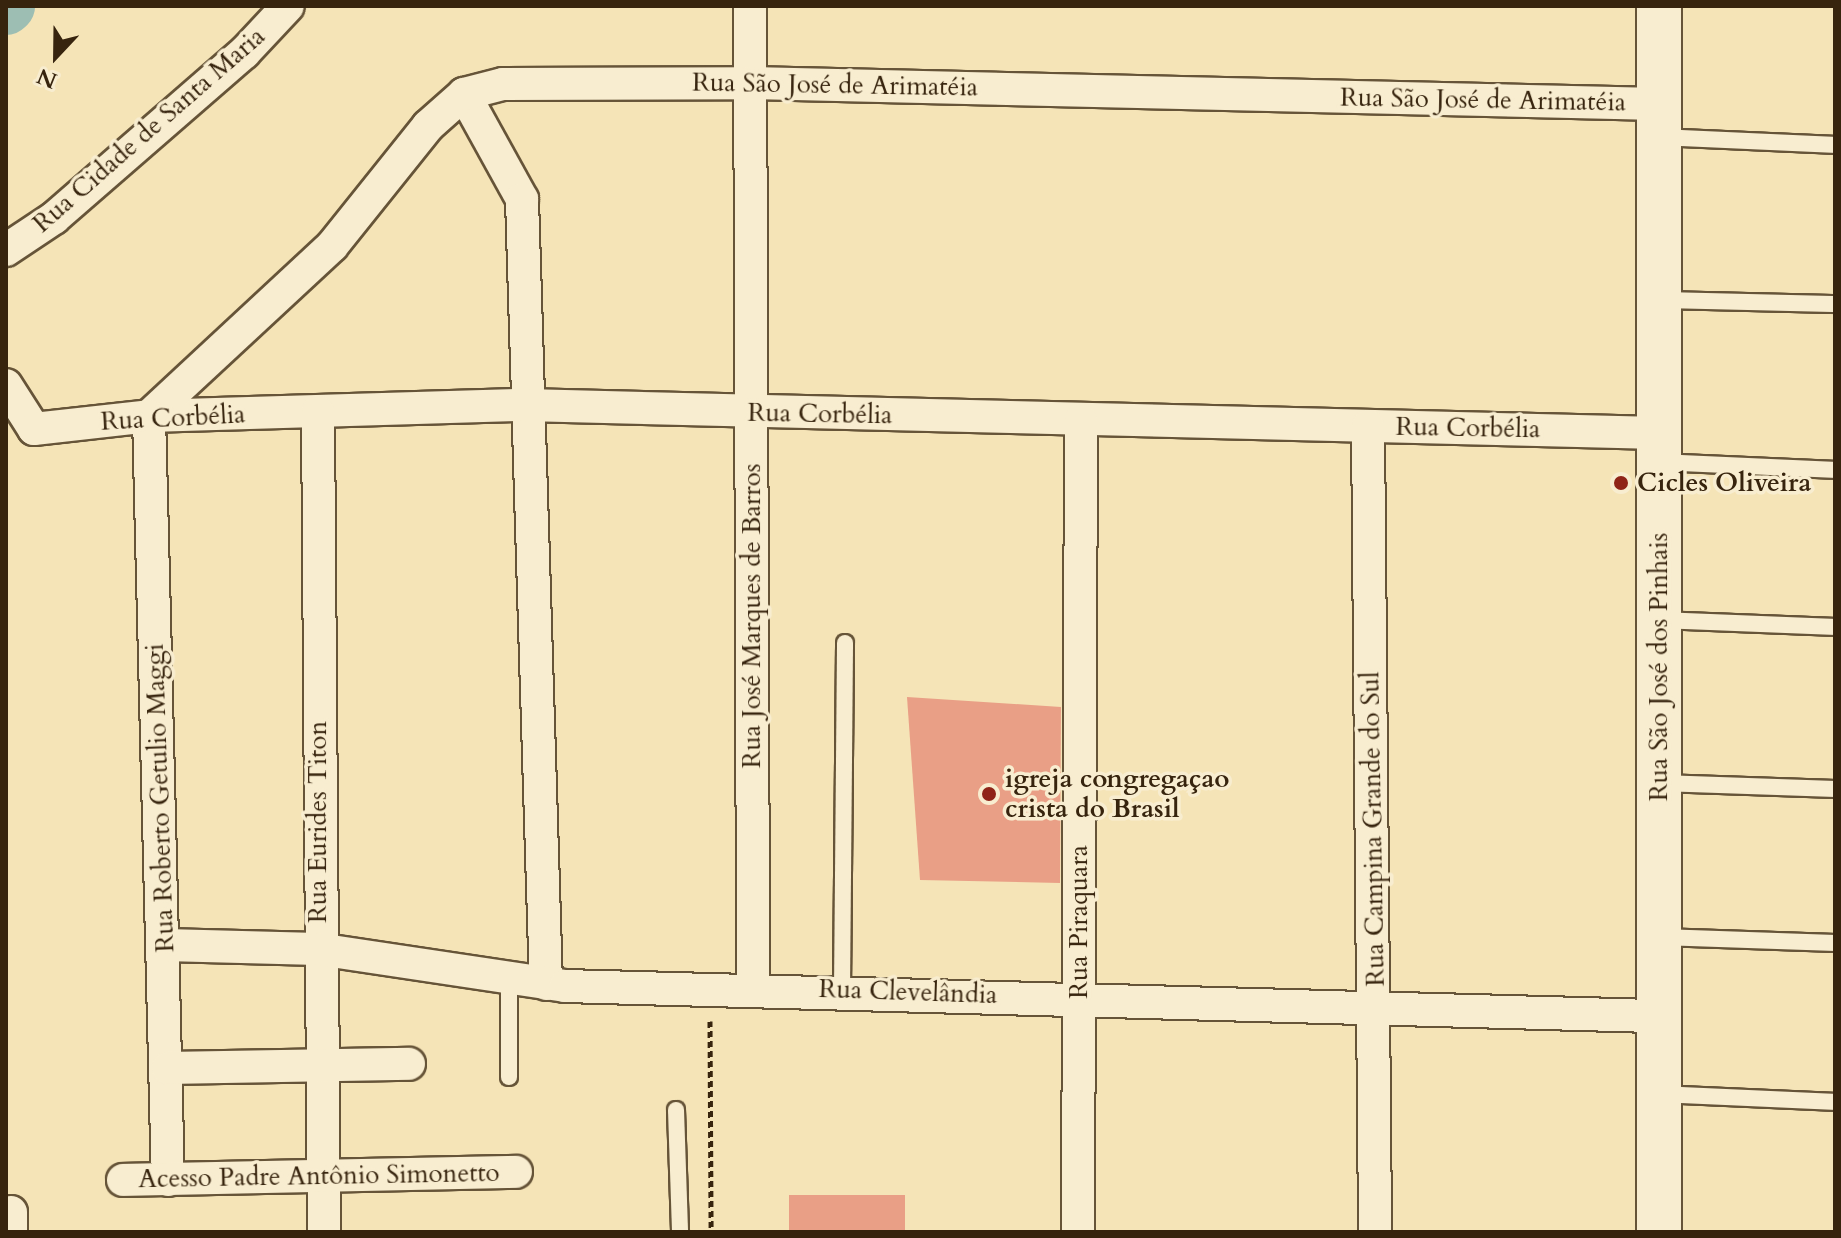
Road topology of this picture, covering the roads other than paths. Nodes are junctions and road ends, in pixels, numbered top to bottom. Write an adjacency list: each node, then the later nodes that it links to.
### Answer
1 (288, 6): 8 (street, Rua Cidade de Santa Maria)
2 (750, 6): 4 (street, Rua José Marques de Barros)
3 (1659, 6): 6 (street, Rua São José dos Pinhais)
4 (751, 83): 5 (street, Rua São José de Arimatéia); 6 (street, Rua São José de Arimatéia); 14 (street, Rua José Marques de Barros)
5 (464, 94): 12 (street); 15 (street)
6 (1659, 121): 7 (lane); 9 (street, Rua São José dos Pinhais)
7 (1835, 145)
8 (6, 250)
9 (1659, 300): 10 (lane); 18 (street, Rua São José dos Pinhais)
10 (1835, 304)
11 (6, 385): 15 (street, Rua Corbélia)
12 (525, 405): 13 (street, Rua Corbélia); 14 (street, Rua Corbélia); 30 (street)
13 (318, 412): 15 (street, Rua Corbélia); 28 (street, Rua Eurides Titon)
14 (751, 413): 16 (street, Rua Corbélia); 31 (street, Rua José Marques de Barros)
15 (149, 416): 27 (street, Rua Roberto Getulio Maggi)
16 (1081, 420): 17 (street, Rua Corbélia); 33 (street, Rua Piraquara)
17 (1368, 426): 18 (street, Rua Corbélia); 34 (street, Rua Campina Grande do Sul)
18 (1659, 447): 19 (lane); 20 (street, Rua São José dos Pinhais)
19 (1835, 470)
20 (1659, 620): 21 (lane); 23 (street, Rua São José dos Pinhais)
21 (1835, 627)
22 (845, 643): 32 (lane)
23 (1659, 783): 24 (lane); 25 (street, Rua São José dos Pinhais)
24 (1835, 789)
25 (1659, 937): 26 (lane); 35 (street, Rua São José dos Pinhais)
26 (1835, 943)
27 (165, 945): 28 (street, Rua Clevelândia); 38 (street, Rua Roberto Getulio Maggi)
28 (318, 949): 29 (street, Rua Clevelândia); 36 (street, Rua Eurides Titon)
29 (509, 980): 30 (street, Rua Clevelândia); 39 (lane)
30 (546, 984): 31 (street, Rua Clevelândia)
31 (753, 987): 32 (street, Rua Clevelândia)
32 (842, 990): 33 (street, Rua Clevelândia)
33 (1078, 997): 34 (street, Rua Clevelândia); 49 (street, Rua Piraquara)
34 (1375, 1007): 35 (street, Rua Clevelândia); 50 (street, Rua Campina Grande do Sul)
35 (1655, 1016): 40 (street, Rua São José dos Pinhais)
36 (321, 1063): 37 (street); 38 (street); 44 (street, Rua Eurides Titon)
37 (409, 1064)
38 (168, 1068): 46 (street, Rua Roberto Getulio Maggi)
39 (509, 1077)
40 (1657, 1094): 41 (lane); 51 (street, Rua São José dos Pinhais)
41 (1835, 1102)
42 (676, 1110): 48 (lane)
43 (516, 1172): 44 (street, Acesso Padre Antônio Simonetto)
44 (323, 1178): 46 (street, Acesso Padre Antônio Simonetto); 47 (street, Rua Eurides Titon)
45 (123, 1180): 46 (street, Acesso Padre Antônio Simonetto)
46 (168, 1180)
47 (324, 1232)
48 (680, 1232)
49 (1078, 1232)
50 (1375, 1232)
51 (1659, 1232)

